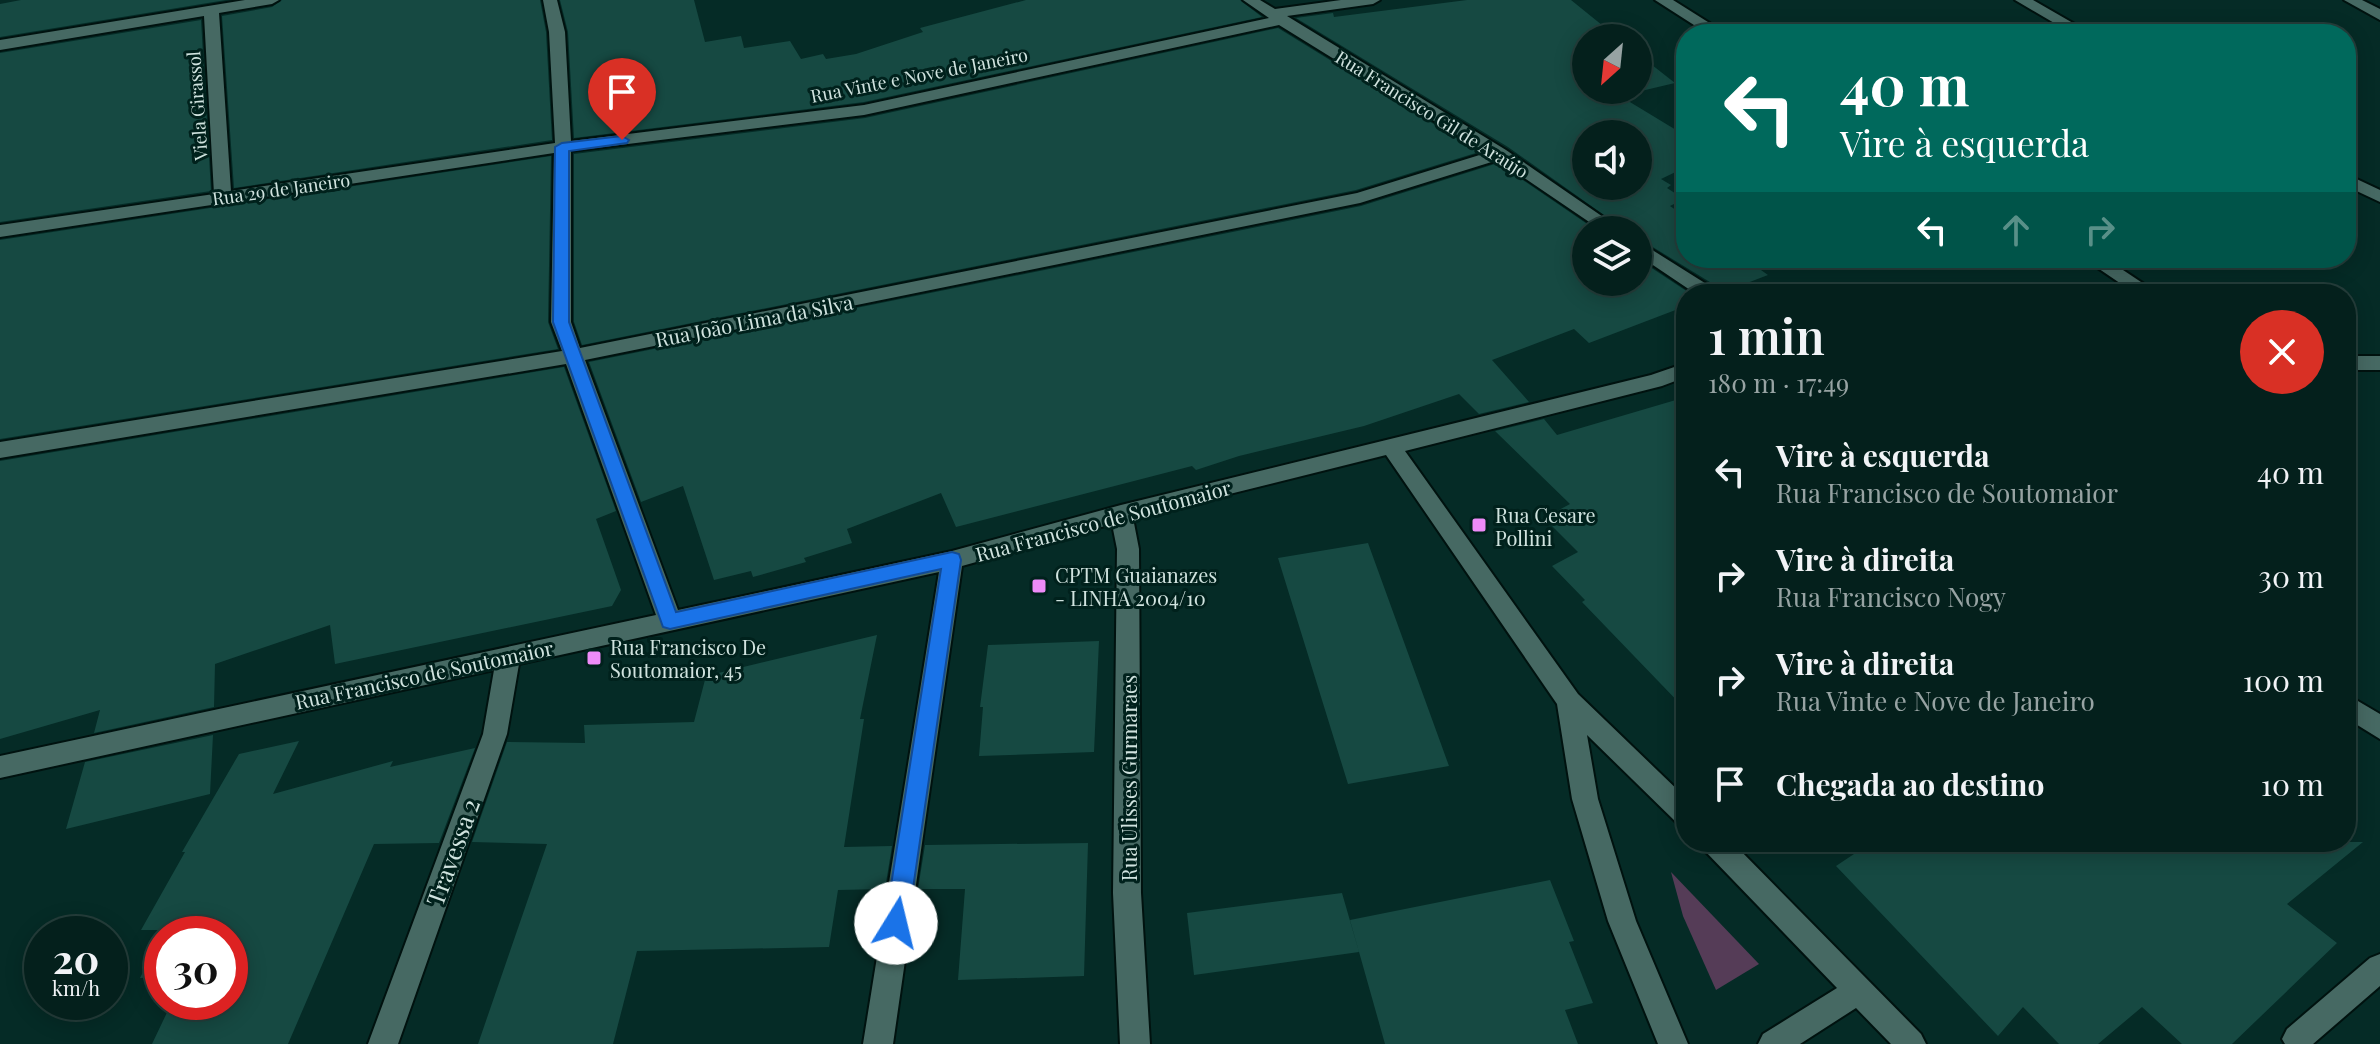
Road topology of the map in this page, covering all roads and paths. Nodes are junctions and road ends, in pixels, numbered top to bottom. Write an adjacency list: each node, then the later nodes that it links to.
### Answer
1 (272, 0): 8 (street)
2 (550, 0): 14 (street)
3 (1250, 0): 10 (street, Rua Francisco Gil de Araújo)
4 (1373, 0): 10 (street, Rua Vinte e Nove de Janeiro)
5 (1662, 0): 11 (street)
6 (2022, 0): 12 (street)
7 (2351, 0): 9 (street)
8 (211, 11): 13 (street); 18 (street, Viela Girassol)
9 (2380, 15)
10 (1276, 17): 14 (street, Rua Vinte e Nove de Janeiro); 15 (street, Rua Francisco Gil de Araújo)
11 (1702, 24)
12 (2066, 24)
13 (0, 45)
14 (562, 147): 18 (street, Rua 29 de Janeiro); 25 (street)
15 (1500, 154): 19 (street, Rua Francisco Gil de Araújo); 25 (street, Rua João Lima da Silva)
16 (2356, 184): 17 (street)
17 (2380, 197)
18 (223, 198): 20 (street, Rua 29 de Janeiro)
19 (1592, 216)
20 (0, 231)
21 (1652, 256): 23 (street)
22 (2108, 268): 24 (street)
23 (1694, 284)
24 (2134, 284)
25 (573, 356): 30 (street, Rua João Lima da Silva); 33 (street)
26 (2356, 363): 27 (street)
27 (2380, 363)
28 (1676, 374): 29 (street, Rua Francisco de Soutomaior)
29 (1391, 447): 31 (street, Rua Francisco de Soutomaior); 35 (street)
30 (0, 450)
31 (1121, 513): 32 (street, Rua Francisco de Soutomaior); 46 (street, Rua Ulisses Gurmaraes)
32 (952, 560): 33 (street, Rua Francisco de Soutomaior); 45 (street)
33 (670, 621): 34 (street, Rua Francisco de Soutomaior)
34 (508, 656): 38 (street, Rua Francisco de Soutomaior); 44 (street, Travessa 2)
35 (1569, 701): 39 (street); 47 (street)
36 (2356, 712): 37 (street)
37 (2380, 728)
38 (0, 767)
39 (1676, 805)
40 (1724, 852): 42 (street)
41 (2380, 968): 43 (street)
42 (1859, 990): 48 (street); 49 (street)
43 (2297, 1039)
44 (383, 1044)
45 (878, 1044)
46 (1135, 1044)
47 (1673, 1044)
48 (1773, 1044)
49 (1911, 1044)

